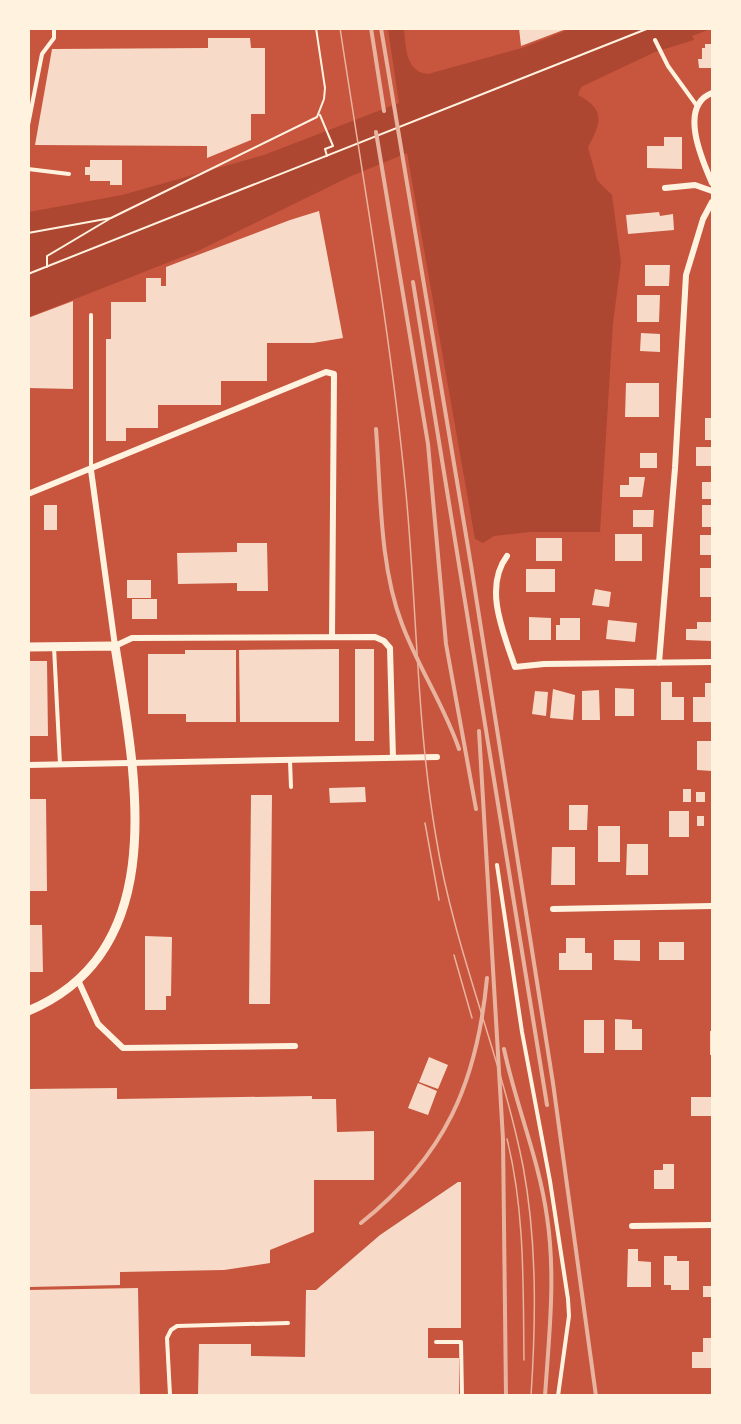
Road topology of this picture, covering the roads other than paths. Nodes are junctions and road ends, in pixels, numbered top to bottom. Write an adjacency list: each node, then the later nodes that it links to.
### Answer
1 (54, 28): 5 (lane)
2 (655, 40): 4 (lane)
3 (712, 93): 4 (street)
4 (697, 105): 8 (street)
5 (28, 125)
6 (28, 169): 7 (lane)
7 (69, 174)
8 (712, 183)
9 (664, 188): 10 (street)
10 (712, 191)
11 (712, 202): 21 (street)
12 (91, 315): 13 (lane)
13 (91, 470): 14 (street); 16 (street); 18 (street)
14 (28, 494)
15 (507, 556): 21 (street)
16 (332, 637): 18 (street); 23 (street)
17 (54, 646): 18 (street); 19 (street); 26 (lane)
18 (115, 646): 25 (street)
19 (28, 647)
20 (712, 662): 21 (street)
21 (659, 663)
22 (437, 757): 23 (street)
23 (393, 758): 24 (street)
24 (290, 761): 25 (street); 28 (lane)
25 (131, 762): 26 (street); 32 (street)
26 (60, 764): 27 (street)
27 (28, 765)
28 (291, 787)
29 (497, 865): 42 (lane)
30 (712, 906): 31 (street)
31 (553, 909)
32 (78, 980): 33 (street); 34 (street)
33 (28, 1011)
34 (295, 1046)
35 (712, 1225): 36 (street)
36 (632, 1226)
37 (288, 1323): 40 (lane)
38 (436, 1342): 41 (lane)
39 (155, 1395): 40 (lane)
40 (170, 1395)
41 (462, 1395)
42 (558, 1395)

